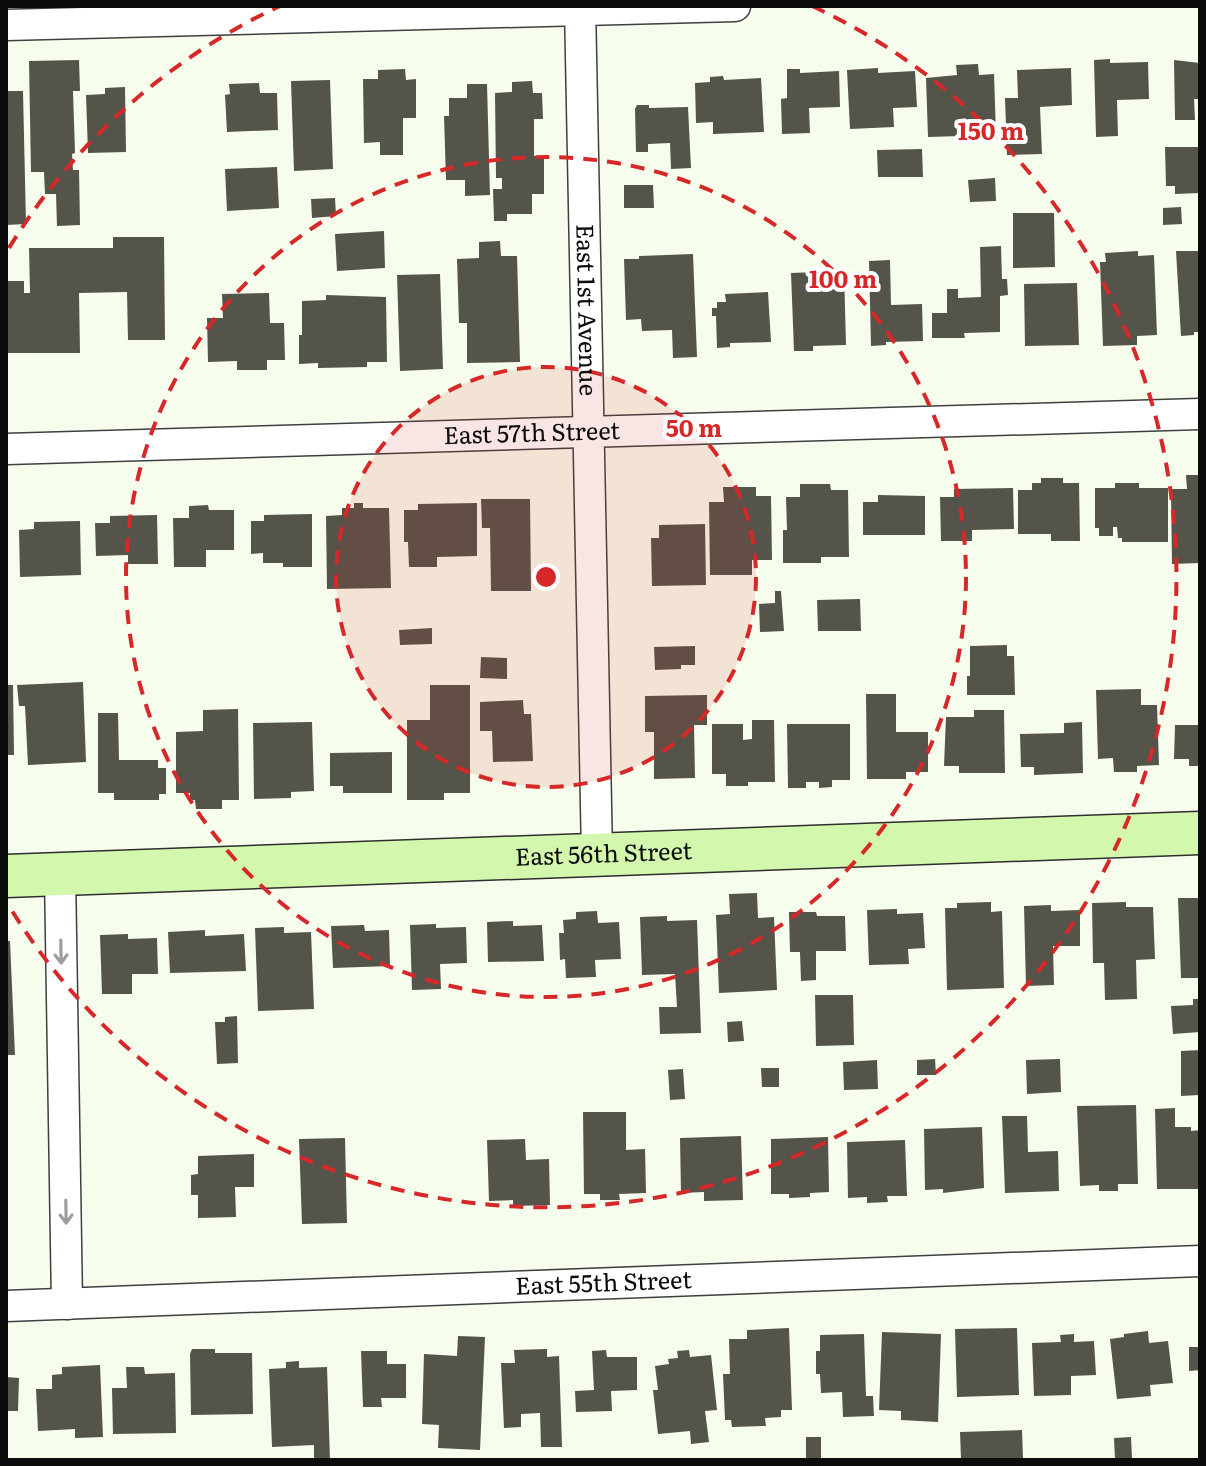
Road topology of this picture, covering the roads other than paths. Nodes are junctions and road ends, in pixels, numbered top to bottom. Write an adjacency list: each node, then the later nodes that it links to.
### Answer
1 (735, 6): 2 (street)
2 (580, 8): 3 (street); 5 (street, East 1st Avenue)
3 (6, 25)
4 (1200, 414): 5 (street, East 57th Street)
5 (589, 430): 6 (street, East 57th Street); 8 (street, East 1st Avenue)
6 (6, 449)
7 (1200, 833): 8 (street, East 56th Street)
8 (597, 855): 9 (street, East 56th Street)
9 (60, 874): 10 (street, East 56th Street); 12 (street, one-way to 12)
10 (6, 876)
11 (1200, 1261): 12 (street, East 55th Street)
12 (67, 1304): 13 (street, East 55th Street)
13 (6, 1306)

